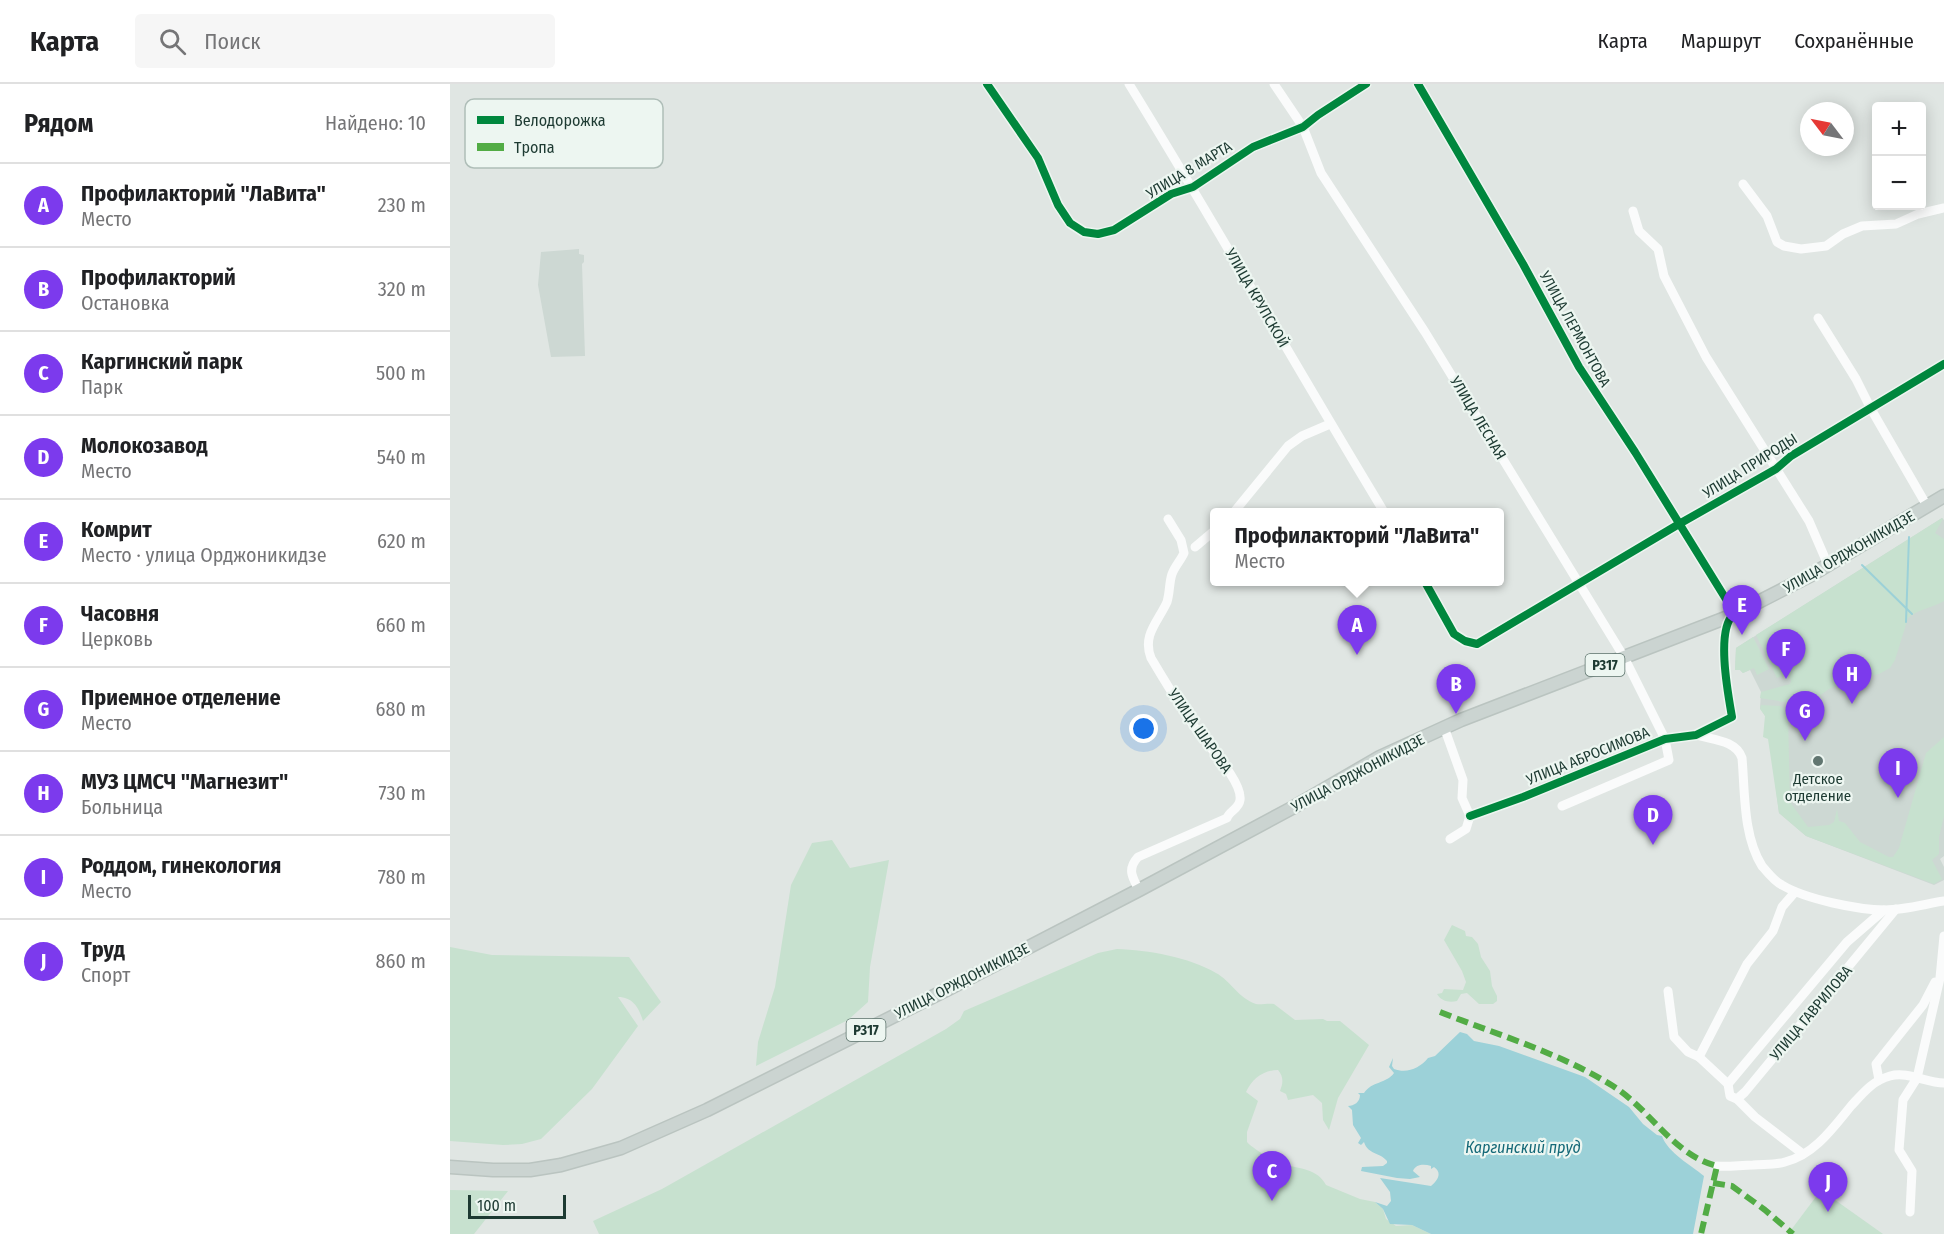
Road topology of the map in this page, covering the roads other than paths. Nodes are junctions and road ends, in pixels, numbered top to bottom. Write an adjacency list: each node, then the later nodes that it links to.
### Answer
1 (987, 84): 8 (street, УЛИЦА 8 МАРТА)
2 (1130, 84): 8 (street, УЛИЦА КРУПСКОЙ)
3 (1274, 84): 6 (street, УЛИЦА ЛЕСНАЯ)
4 (1366, 84): 6 (street, УЛИЦА 8 МАРТА)
5 (1418, 84): 21 (street, УЛИЦА ЛЕРМОНТОВА)
6 (1303, 127): 8 (street, УЛИЦА 8 МАРТА); 25 (street, УЛИЦА ЛЕСНАЯ)
7 (1743, 184): 9 (street)
8 (1193, 187): 14 (street, УЛИЦА КРУПСКОЙ)
9 (1944, 208)
10 (1633, 211): 15 (street)
11 (1818, 318): 13 (street)
12 (1944, 364): 13 (street, УЛИЦА ПРИРОДЫ)
13 (1871, 409): 15 (street, УЛИЦА ПРИРОДЫ); 17 (street)
14 (1330, 424): 18 (street); 19 (street, УЛИЦА КРУПСКОЙ)
15 (1776, 470): 21 (street, УЛИЦА ПРИРОДЫ); 24 (street)
16 (1944, 496): 17 (main road, УЛИЦА ОРДЖОНИКИДЗЕ / Р317)
17 (1927, 506): 24 (main road, УЛИЦА ОРДЖОНИКИДЗЕ / Р317)
18 (1238, 508)
19 (1381, 508)
20 (1168, 519): 36 (street, УЛИЦА ШАРОВА)
21 (1679, 524): 25 (street, УЛИЦА ПРИРОДЫ); 27 (street, УЛИЦА ЛЕРМОНТОВА)
22 (1210, 534): 23 (street)
23 (1195, 547)
24 (1828, 565): 27 (main road, УЛИЦА ОРДЖОНИКИДЗЕ / Р317)
25 (1579, 584): 26 (street, УЛИЦА ПРИРОДЫ); 28 (street, УЛИЦА ЛЕСНАЯ)
26 (1427, 586)
27 (1733, 615): 28 (main road, УЛИЦА ОРДЖОНИКИДЗЕ / Р317); 30 (street, УЛИЦА АБРОСИМОВА)
28 (1623, 657): 29 (main road, УЛИЦА ОРДЖОНИКИДЗЕ / Р317); 31 (street, УЛИЦА ЛЕСНАЯ)
29 (1444, 728): 33 (street); 34 (main road, УЛИЦА ОРДЖОНИКИДЗЕ / Р317)
30 (1696, 735): 31 (street, УЛИЦА АБРОСИМОВА); 37 (street)
31 (1665, 738): 32 (street, УЛИЦА ЛЕСНАЯ); 33 (street, УЛИЦА АБРОСИМОВА)
32 (1562, 806)
33 (1470, 816): 35 (street)
34 (1261, 824): 36 (main road, УЛИЦА ОРЖДОНИКИДЗЕ / Р317)
35 (1450, 839)
36 (1139, 890): 52 (main road, УЛИЦА ОРЖДОНИКИДЗЕ / Р317)
37 (1795, 892): 40 (street); 44 (street)
38 (1944, 901): 39 (street)
39 (1896, 909): 40 (street); 49 (street, УЛИЦА ГАВРИЛОВА)
40 (1884, 910): 48 (street, УЛИЦА ГАВРИЛОВА)
41 (1944, 936): 42 (street)
42 (1940, 973): 45 (street); 46 (street)
43 (1668, 991): 44 (street)
44 (1700, 1057): 48 (street)
45 (1917, 1078): 46 (street); 47 (street); 53 (street)
46 (1879, 1080): 50 (street)
47 (1944, 1083)
48 (1728, 1084): 49 (street)
49 (1737, 1099): 50 (street)
50 (1803, 1154): 51 (street)
51 (1717, 1166)
52 (450, 1167)
53 (1910, 1212)

